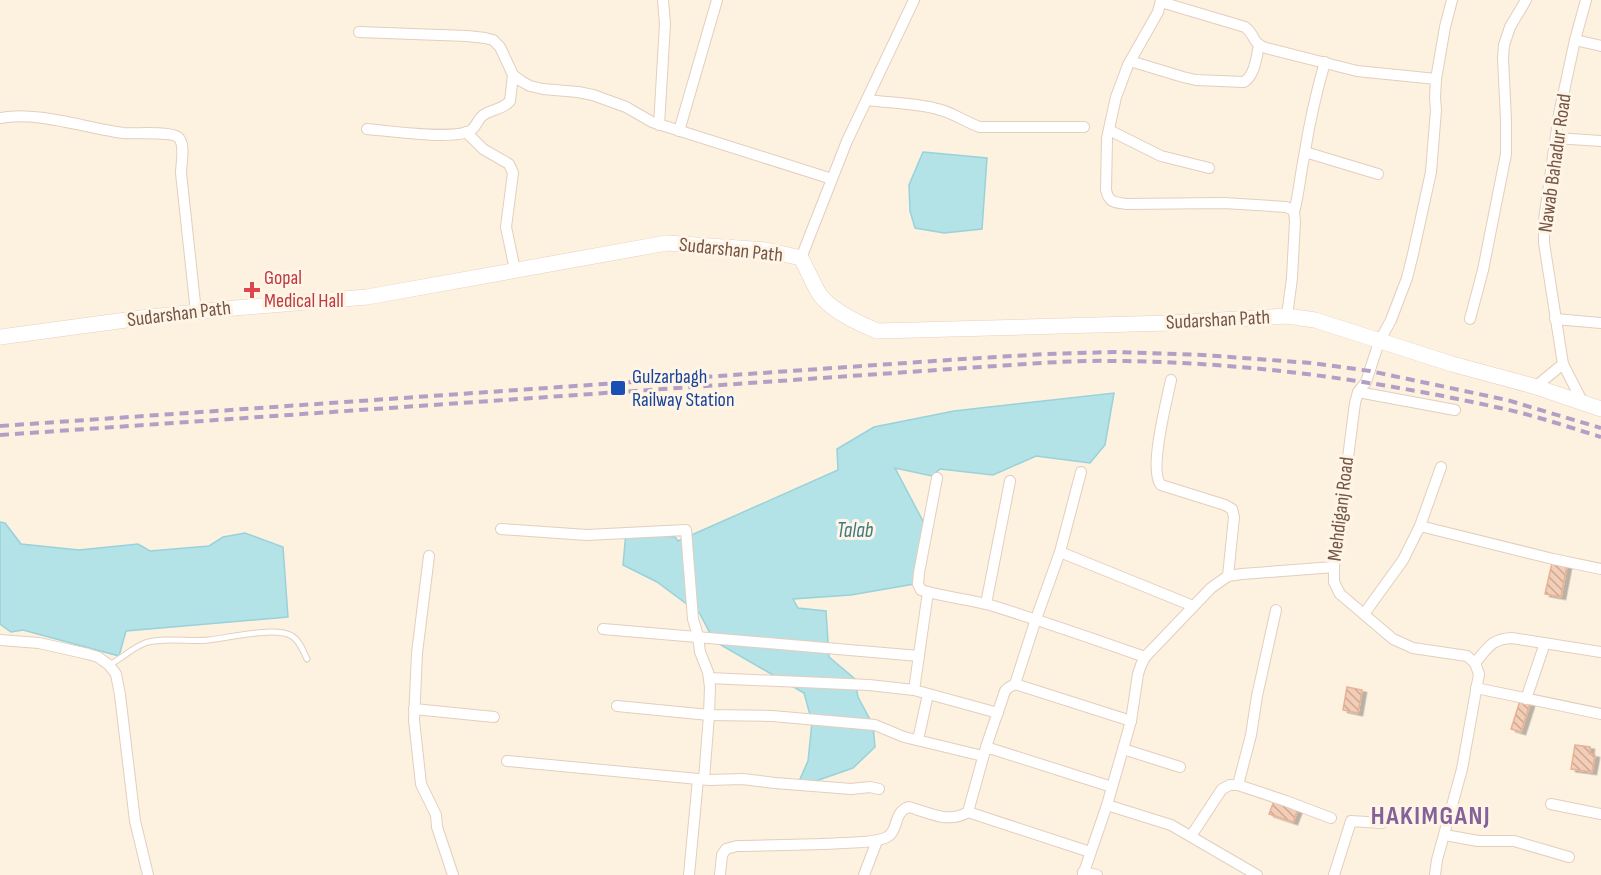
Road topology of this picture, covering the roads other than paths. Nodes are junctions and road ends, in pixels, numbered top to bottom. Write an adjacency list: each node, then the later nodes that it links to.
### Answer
1 (663, 0): 18 (street)
2 (717, 0): 22 (street)
3 (914, 0): 16 (street)
4 (1452, 0): 15 (street, Mehdiganj Road)
5 (1526, 0): 36 (street)
6 (1586, 0): 9 (street, Nawab Bahadur Road)
7 (1161, 1): 10 (street); 12 (street)
8 (359, 32): 14 (street)
9 (1575, 40): 11 (street); 24 (street, Nawab Bahadur Road)
10 (1259, 46): 12 (street); 13 (street)
11 (1601, 46)
12 (1130, 61): 21 (street)
13 (1325, 62): 15 (street); 26 (street)
14 (513, 75): 18 (street); 23 (street)
15 (1436, 79): 39 (street, Mehdiganj Road)
16 (867, 100): 19 (street); 29 (street)
17 (0, 118): 33 (street)
18 (659, 124): 22 (street)
19 (1084, 127)
20 (368, 129): 23 (street)
21 (1109, 130): 27 (street); 30 (street)
22 (679, 131): 29 (street)
23 (466, 132): 32 (street)
24 (1556, 138): 25 (street); 35 (street, Nawab Bahadur Road)
25 (1601, 141)
26 (1305, 152): 28 (street); 30 (street)
27 (1209, 168)
28 (1378, 174)
29 (832, 179): 31 (street)
30 (1294, 212): 34 (street)
31 (801, 258): 32 (main road, Sudarshan Path); 34 (main road, Sudarshan Path)
32 (516, 270): 33 (main road, Sudarshan Path)
33 (196, 312): 38 (main road, Sudarshan Path)
34 (1287, 316): 39 (main road, Sudarshan Path)
35 (1555, 319): 37 (street); 40 (street, Nawab Bahadur Road)
36 (1470, 320)
37 (1601, 323)
38 (0, 337)
39 (1379, 342): 42 (main road, Sudarshan Path); 43 (street, Mehdiganj Road)
40 (1563, 364): 42 (street); 44 (street, Nawab Bahadur Road)
41 (1171, 380): 57 (street)
42 (1535, 387): 44 (main road, Sudarshan Path)
43 (1358, 392): 46 (street); 55 (street, Mehdiganj Road)
44 (1583, 403): 45 (main road, Sudarshan Path)
45 (1601, 409)
46 (1455, 410)
47 (1442, 467): 51 (street)
48 (1081, 472): 53 (street)
49 (937, 478): 58 (street)
50 (1010, 481): 59 (street)
51 (1420, 526): 56 (street); 62 (street)
52 (501, 529): 65 (street)
53 (1060, 552): 60 (street); 63 (street)
54 (429, 556): 81 (street)
55 (1334, 567): 57 (street); 62 (street, Mehdiganj Road)
56 (1601, 569)
57 (1228, 576): 60 (street)
58 (928, 592): 59 (street); 69 (street)
59 (986, 604): 63 (street)
60 (1193, 606): 70 (street)
61 (1276, 610): 93 (street)
62 (1364, 614): 72 (street, Mehdiganj Road)
63 (1035, 619): 70 (street); 75 (street)
64 (603, 629): 65 (street)
65 (698, 636): 69 (street); 74 (street)
66 (0, 640): 73 (street)
67 (1545, 643): 68 (street); 72 (street); 79 (street)
68 (1601, 652)
69 (919, 656): 77 (street)
70 (1145, 657): 86 (street)
71 (307, 659): 73 (lane)
72 (1475, 663): 76 (street)
73 (109, 665): 108 (street)
74 (709, 678): 77 (street); 84 (street)
75 (1015, 684): 82 (street); 86 (street)
76 (1476, 688): 79 (street); 102 (street)
77 (914, 690): 78 (street)
78 (928, 694): 82 (street); 87 (street)
79 (1526, 699): 83 (street)
80 (617, 706): 84 (street)
81 (414, 709): 85 (street); 109 (street)
82 (998, 713): 89 (street)
83 (1601, 714)
84 (709, 716): 87 (street); 92 (street)
85 (494, 717)
86 (1131, 721): 88 (street)
87 (918, 740): 89 (street)
88 (1123, 749): 91 (street); 94 (street)
89 (985, 751): 94 (street); 98 (street)
90 (507, 761): 92 (street)
91 (1180, 767)
92 (701, 779): 95 (street); 110 (street)
93 (1238, 785): 100 (street); 103 (street)
94 (1112, 787): 97 (street)
95 (879, 789)
96 (1551, 804): 99 (street)
97 (1107, 806): 103 (street); 105 (street)
98 (968, 812): 104 (street); 105 (street)
99 (1601, 814)
100 (1331, 818)
101 (1382, 823): 115 (street)
102 (1445, 835): 106 (street); 116 (street)
103 (1191, 836): 114 (street)
104 (877, 841): 111 (street); 112 (street)
105 (1090, 852): 107 (street)
106 (1569, 856)
107 (1083, 873): 113 (street)
108 (148, 875)
109 (453, 875)
110 (689, 875)
111 (720, 875)
112 (864, 875)
113 (1097, 875)
114 (1257, 875)
115 (1334, 875)
116 (1435, 875)

